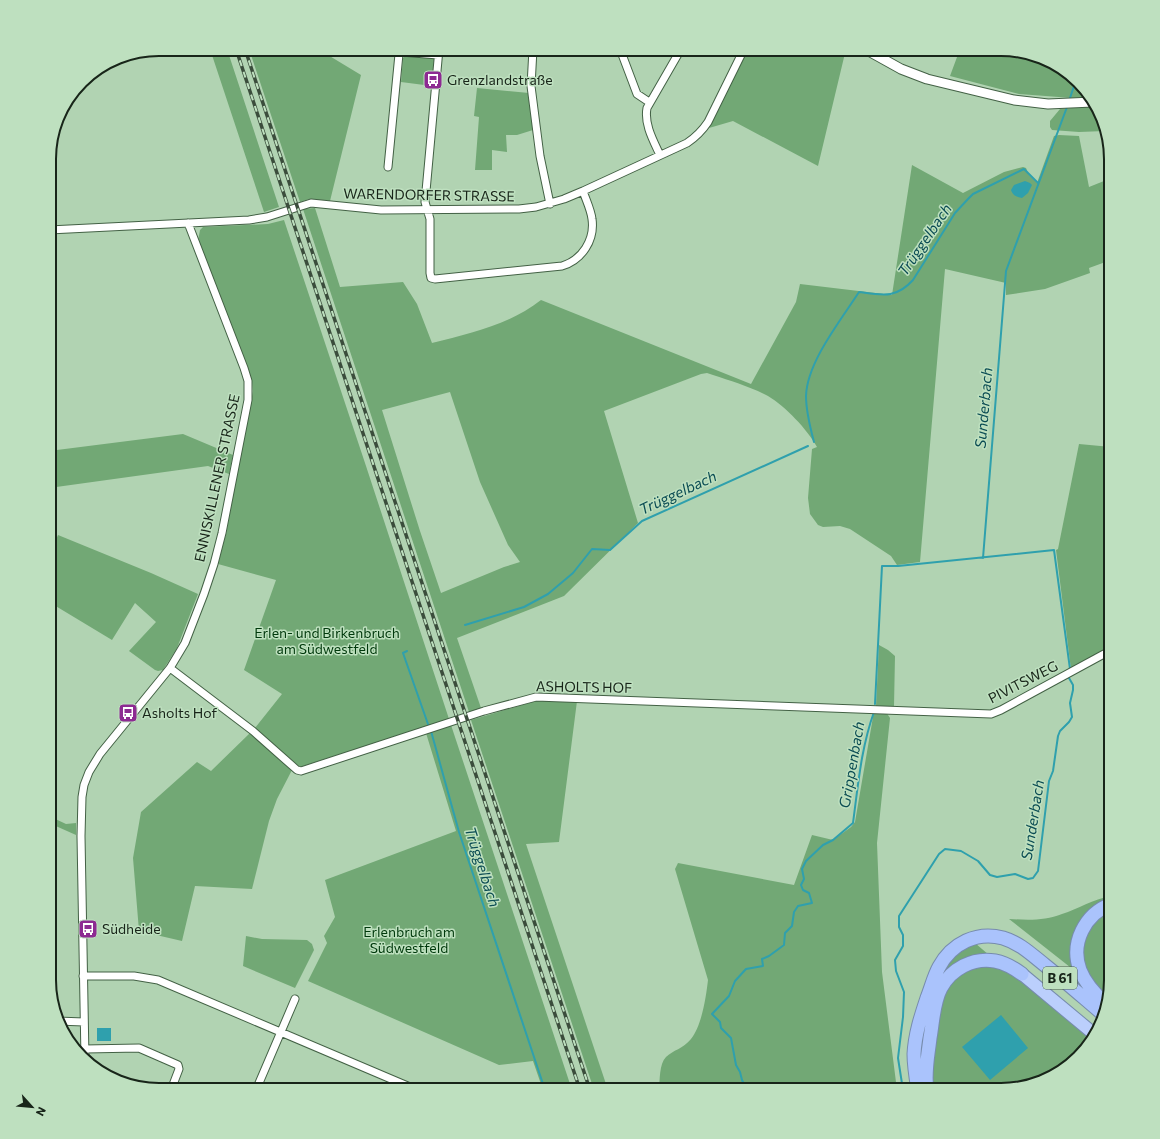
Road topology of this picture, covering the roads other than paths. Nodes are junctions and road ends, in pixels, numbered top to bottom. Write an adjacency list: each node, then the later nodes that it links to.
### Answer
1 (398, 56): 11 (street)
2 (439, 56): 14 (street)
3 (533, 56): 13 (street)
4 (622, 56): 8 (street)
5 (677, 56): 8 (street)
6 (741, 56): 10 (street, WARENDORFER STRASSE)
7 (878, 56): 9 (street)
8 (649, 102): 10 (street)
9 (1087, 103)
10 (660, 155): 12 (street, WARENDORFER STRASSE)
11 (388, 167)
12 (583, 192): 13 (street, WARENDORFER STRASSE); 14 (street)
13 (550, 204): 14 (street, WARENDORFER STRASSE)
14 (427, 210): 15 (street, WARENDORFER STRASSE)
15 (188, 224): 16 (street, WARENDORFER STRASSE); 18 (street, ENNISKILLENER STRASSE)
16 (56, 230)
17 (1104, 654): 19 (street, PIVITSWEG)
18 (170, 668): 19 (street, ASHOLTS HOF); 22 (street, ENNISKILLENER STRASSE)
19 (894, 709)
20 (1104, 908): 24 (highway)
21 (1022, 974): 28 (highway); 35 (highway)
22 (83, 976): 27 (street, ENNISKILLENER STRASSE); 29 (street)
23 (295, 999): 29 (street)
24 (1101, 1006)
25 (1101, 1008): 34 (highway, B 61)
26 (65, 1021): 27 (street)
27 (84, 1022): 30 (street, ENNISKILLENER STRASSE)
28 (1090, 1030)
29 (280, 1032): 32 (street); 33 (street)
30 (85, 1049): 31 (street)
31 (174, 1083)
32 (259, 1083)
33 (400, 1083)
34 (917, 1083)
35 (926, 1083)

